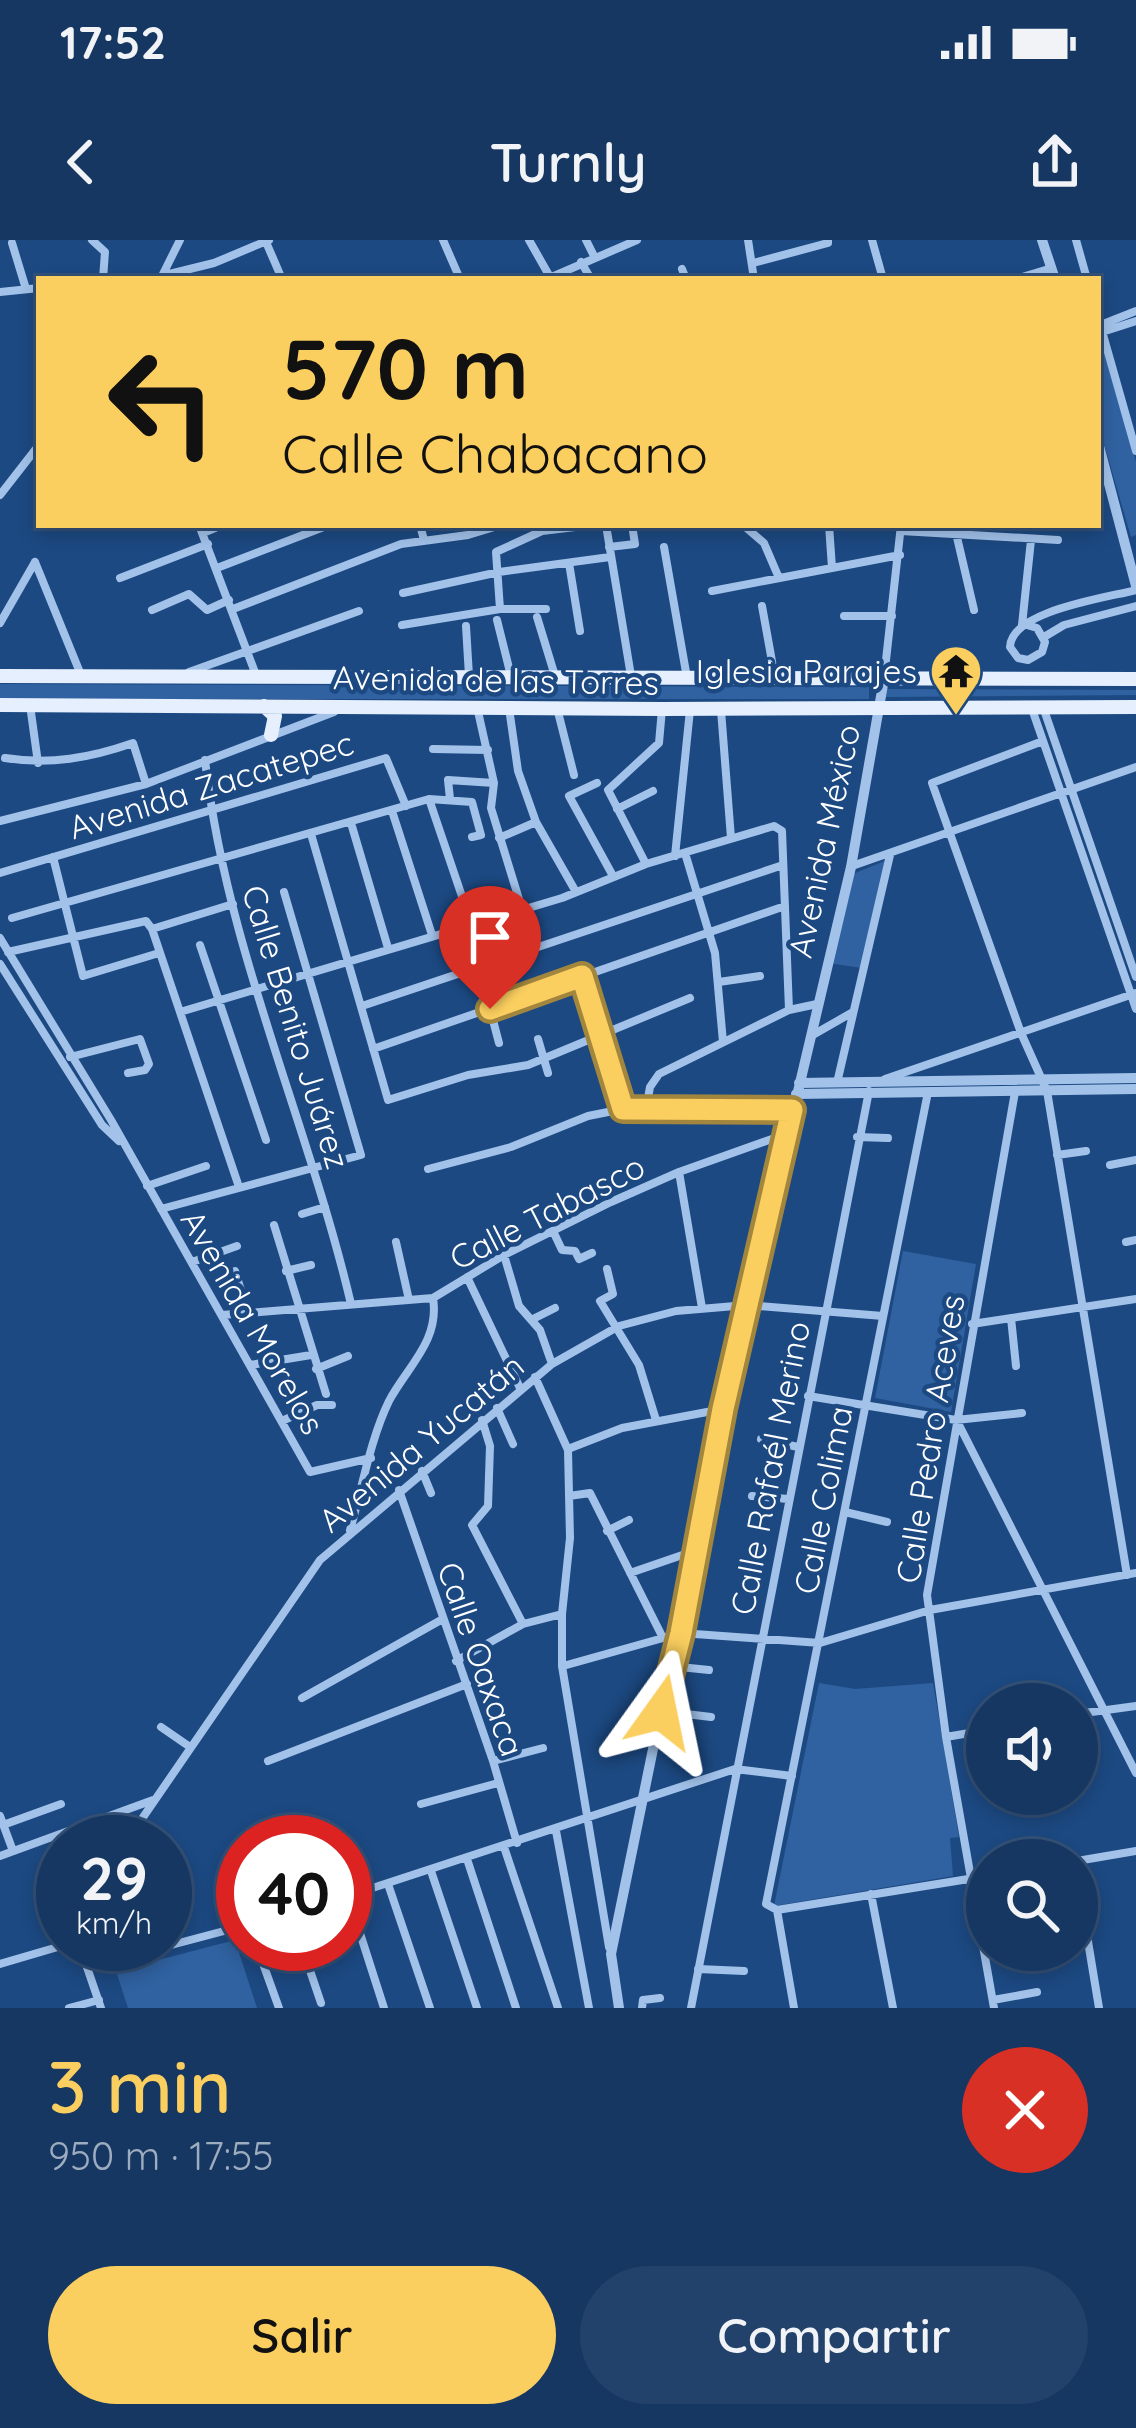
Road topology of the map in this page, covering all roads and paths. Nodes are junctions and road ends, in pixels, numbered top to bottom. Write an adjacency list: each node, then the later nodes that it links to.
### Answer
1 (92, 240): 19 (street)
2 (179, 240): 20 (street)
3 (443, 240): 24 (street)
4 (529, 240): 25 (street)
5 (586, 240): 14 (street)
6 (637, 240): 14 (street)
7 (748, 240): 16 (street)
8 (828, 240): 16 (street)
9 (872, 240): 29 (street)
10 (1042, 240): 18 (street)
11 (1076, 240): 30 (street)
12 (267, 241): 17 (street); 23 (street)
13 (12, 243): 32 (street)
14 (594, 256): 15 (street)
15 (581, 262): 26 (street); 27 (street)
16 (753, 263): 28 (street)
17 (192, 268): 21 (street); 22 (street)
18 (1053, 273)
19 (103, 276)
20 (161, 276)
21 (169, 276)
22 (195, 276)
23 (280, 276)
24 (459, 276)
25 (547, 276)
26 (552, 276)
27 (589, 276)
28 (754, 276)
29 (882, 276)
30 (1086, 276)
31 (36, 288): 32 (street)
32 (26, 289): 33 (street)
33 (0, 292)
34 (1136, 311): 36 (street)
35 (1136, 321): 37 (street)
36 (1101, 326)
37 (1101, 327)
38 (1101, 334): 41 (street)
39 (36, 449): 42 (street)
40 (1101, 451): 58 (street)
41 (1136, 451)
42 (0, 495)
43 (321, 528): 63 (street)
44 (421, 528): 54 (street)
45 (491, 528): 54 (street)
46 (567, 528): 65 (street)
47 (606, 528): 60 (street)
48 (632, 528): 60 (street)
49 (746, 528): 67 (street)
50 (829, 528): 64 (street)
51 (901, 528): 53 (street); 61 (street, Avenida México)
52 (201, 529): 57 (street)
53 (956, 533): 55 (street); 76 (street)
54 (424, 540): 71 (street)
55 (1030, 540): 56 (street); 84 (street)
56 (1058, 540)
57 (208, 544): 63 (street); 66 (street)
58 (1131, 544): 68 (street)
59 (664, 547): 100 (street)
60 (609, 552): 62 (street); 99 (street)
61 (900, 555): 64 (street); 80 (street, Avenida México)
62 (569, 563): 65 (street); 86 (street)
63 (217, 568): 71 (street)
64 (832, 568): 67 (street)
65 (499, 572): 70 (street); 78 (street)
66 (120, 578)
67 (779, 578): 69 (street)
68 (1136, 588): 84 (street)
69 (712, 591)
70 (403, 593)
71 (231, 604): 75 (street); 88 (street)
72 (762, 606): 101 (street)
73 (1136, 606): 87 (street)
74 (546, 609): 78 (street)
75 (152, 610)
76 (974, 610)
77 (359, 611): 88 (street)
78 (499, 614): 83 (street); 96 (street)
79 (844, 616): 80 (street)
80 (892, 616): 103 (street, Avenida México)
81 (537, 617): 97 (street)
82 (0, 623): 91 (street)
83 (402, 625)
84 (1025, 625): 87 (street); 89 (street)
85 (466, 626): 95 (street)
86 (580, 632)
87 (1044, 637): 89 (street)
88 (248, 651): 93 (street); 98 (street)
89 (1014, 654): 104 (street)
90 (102, 674): 91 (main road, Avenida de las Torres); 92 (main road, Avenida de las Torres); 110 (main road)
91 (81, 675): 94 (main road, Avenida de las Torres)
92 (138, 675): 93 (main road, Avenida de las Torres); 111 (main road)
93 (182, 675): 98 (main road, Avenida de las Torres)
94 (0, 676)
95 (469, 676): 96 (main road, Avenida de las Torres); 98 (main road, Avenida de las Torres)
96 (511, 676): 97 (main road, Avenida de las Torres)
97 (555, 676): 99 (main road, Avenida de las Torres)
98 (257, 677)
99 (631, 677): 100 (main road, Avenida de las Torres)
100 (687, 678): 101 (main road, Avenida de las Torres)
101 (775, 678): 102 (main road, Avenida de las Torres)
102 (853, 679): 103 (main road, Avenida de las Torres); 115 (main road)
103 (884, 679): 106 (main road, Avenida de las Torres); 116 (street, Avenida México)
104 (1017, 679): 105 (main road, Avenida de las Torres); 106 (main road, Avenida de las Torres)
105 (1136, 679)
106 (913, 680): 117 (main road)
107 (0, 704): 109 (main road, Avenida de las Torres)
108 (356, 704): 112 (main road, Avenida de las Torres); 113 (main road, Avenida de las Torres); 124 (street)
109 (30, 705): 110 (main road, Avenida de las Torres); 130 (street)
110 (99, 705): 111 (main road, Avenida de las Torres)
111 (128, 705): 112 (main road, Avenida de las Torres)
112 (264, 706): 124 (main road)
113 (477, 706): 114 (main road, Avenida de las Torres); 127 (street)
114 (508, 707): 120 (main road, Avenida de las Torres); 145 (street)
115 (851, 707): 116 (main road, Avenida de las Torres); 121 (main road, Avenida de las Torres)
116 (879, 707): 117 (main road, Avenida de las Torres); 158 (street, Avenida México)
117 (910, 707): 118 (main road, Avenida de las Torres)
118 (1037, 707): 119 (main road, Avenida de las Torres); 125 (street); 137 (street)
119 (1136, 707)
120 (557, 708): 122 (main road, Avenida de las Torres); 132 (street)
121 (721, 708): 123 (main road, Avenida de las Torres); 151 (street)
122 (662, 709): 123 (main road, Avenida de las Torres); 141 (street)
123 (690, 709): 153 (street)
124 (271, 735): 129 (street)
125 (1043, 742): 137 (street); 147 (street)
126 (433, 749): 127 (street)
127 (488, 750): 133 (street)
128 (5, 758): 130 (street)
129 (205, 760): 135 (street); 143 (street, Calle Benito Juárez)
130 (38, 763): 135 (street)
131 (1136, 767): 137 (street)
132 (574, 775)
133 (494, 783): 139 (street); 150 (street)
134 (597, 783): 160 (street)
135 (146, 784): 144 (street)
136 (653, 790): 141 (street)
137 (1065, 790): 147 (street); 184 (street); 187 (street)
138 (429, 799): 139 (street); 140 (street); 169 (street)
139 (450, 799): 149 (street)
140 (406, 806): 142 (street); 143 (street, Avenida Zacatepec)
141 (616, 809): 156 (street)
142 (392, 810): 146 (street); 172 (street)
143 (211, 813): 154 (street, Avenida Zacatepec); 155 (street, Calle Benito Juárez)
144 (0, 821)
145 (536, 821): 150 (street); 162 (street)
146 (351, 822): 148 (street); 176 (street)
147 (951, 832): 152 (street); 198 (street)
148 (311, 834): 155 (street); 179 (street)
149 (472, 837)
150 (499, 838): 167 (street)
151 (730, 839): 153 (street); 157 (street)
152 (891, 853): 158 (street); 195 (street)
153 (680, 854): 156 (street); 163 (street)
154 (52, 857): 159 (street, Avenida Zacatepec); 164 (street)
155 (221, 859): 164 (street); 165 (street, Calle Benito Juárez)
156 (646, 865): 160 (street)
157 (783, 865): 163 (street); 166 (street)
158 (850, 866): 190 (street, Avenida México)
159 (0, 873)
160 (614, 876): 162 (street)
161 (284, 892): 181 (street)
162 (577, 892): 167 (street)
163 (697, 894): 171 (street); 191 (street)
164 (66, 903): 168 (street); 173 (street)
165 (233, 904): 170 (street); 186 (street, Calle Benito Juárez)
166 (785, 906): 171 (street); 194 (street)
167 (522, 909): 169 (street)
168 (12, 918)
169 (471, 923): 172 (street)
170 (152, 929): 173 (street); 178 (street)
171 (710, 932): 182 (street); 185 (street)
172 (432, 935): 176 (street)
173 (75, 936): 177 (street); 178 (street)
174 (0, 938): 177 (street, Avenida Morelos)
175 (200, 945): 189 (street)
176 (388, 948): 179 (street)
177 (8, 952): 204 (street, Avenida Morelos)
178 (159, 953): 196 (street)
179 (348, 960): 181 (street); 191 (street)
180 (0, 964): 219 (street, Avenida Morelos)
181 (310, 972): 186 (street); 232 (street)
182 (582, 976): 192 (street); 197 (street)
183 (760, 976): 185 (street)
184 (1136, 977)
185 (719, 982): 201 (street)
186 (257, 988): 189 (street); 232 (street, Calle Benito Juárez)
187 (1133, 994): 193 (street); 198 (street)
188 (690, 998): 197 (street)
189 (217, 1000): 196 (street); 226 (street)
190 (817, 1004): 194 (street); 199 (street, Avenida México)
191 (362, 1006): 203 (street)
192 (490, 1009): 202 (street); 203 (street)
193 (1136, 1009)
194 (789, 1010): 201 (street)
195 (854, 1011): 199 (street); 211 (street)
196 (180, 1012): 236 (street)
197 (598, 1033): 205 (street); 220 (street)
198 (1021, 1033): 206 (street); 212 (street)
199 (811, 1036): 214 (street, Avenida México)
200 (538, 1039): 205 (street)
201 (723, 1042): 221 (street)
202 (499, 1043)
203 (373, 1049): 205 (street)
204 (70, 1057): 207 (street); 219 (street, Avenida Morelos)
205 (543, 1059): 208 (street)
206 (948, 1059): 210 (street); 213 (street)
207 (128, 1073)
208 (548, 1073)
209 (1136, 1078): 212 (street)
210 (877, 1081): 211 (street); 213 (street); 218 (street, Calle Rafaél Merino)
211 (837, 1083): 214 (street)
212 (1043, 1085): 213 (street); 215 (street); 217 (street); 228 (street)
213 (947, 1086): 216 (street); 217 (street)
214 (798, 1089): 218 (street); 222 (street, Avenida México)
215 (1136, 1089)
216 (928, 1092): 218 (street); 264 (street, Calle Colima)
217 (1015, 1092): 267 (street, Calle Pedro Aceves)
218 (868, 1093): 224 (street, Calle Rafaél Merino)
219 (96, 1106): 235 (street, Avenida Morelos)
220 (623, 1109): 221 (street); 233 (street)
221 (646, 1109): 222 (street)
222 (792, 1110): 223 (street, Avenida México)
223 (786, 1134): 234 (street, Calle Tabasco); 256 (street, Avenida México)
224 (857, 1137): 225 (street); 261 (street, Calle Rafaél Merino)
225 (889, 1138)
226 (266, 1140)
227 (1086, 1151): 228 (street)
228 (1057, 1156): 257 (street)
229 (1136, 1160): 230 (street)
230 (1110, 1165)
231 (206, 1166): 235 (street)
232 (314, 1169): 236 (street); 237 (street, Calle Benito Juárez)
233 (428, 1169)
234 (680, 1172): 241 (street, Calle Tabasco); 259 (street)
235 (147, 1186): 238 (street, Avenida Morelos)
236 (238, 1187): 238 (street)
237 (325, 1207): 239 (street); 255 (street, Calle Benito Juárez)
238 (161, 1209): 246 (street, Avenida Morelos)
239 (302, 1214)
240 (274, 1225): 250 (street)
241 (553, 1231): 244 (street); 245 (street, Calle Tabasco)
242 (396, 1242): 254 (street)
243 (237, 1246): 246 (street)
244 (592, 1253)
245 (504, 1255): 251 (street, Calle Tabasco); 266 (street)
246 (192, 1262): 263 (street, Avenida Morelos)
247 (311, 1265): 250 (street)
248 (607, 1269): 268 (street)
249 (235, 1271): 262 (street)
250 (286, 1271): 260 (street)
251 (467, 1276): 252 (street, Calle Tabasco); 276 (street)
252 (433, 1298): 254 (street); 292 (street, Calle Tabasco)
253 (1136, 1299): 257 (street)
254 (409, 1300): 255 (street)
255 (350, 1304): 260 (street)
256 (747, 1305): 259 (street, Avenida Yucatán); 261 (street, Avenida Yucatán); 282 (street, Avenida México)
257 (1083, 1307): 265 (street); 306 (street)
258 (555, 1308): 266 (street)
259 (702, 1308): 268 (street, Avenida Yucatán)
260 (297, 1309): 262 (street); 269 (street)
261 (824, 1311): 264 (street, Avenida Yucatán); 278 (street, Calle Rafaél Merino)
262 (248, 1313): 263 (street)
263 (222, 1315): 272 (street, Avenida Morelos)
264 (883, 1316): 279 (street, Calle Colima)
265 (1011, 1318): 267 (street); 273 (street)
266 (531, 1320): 271 (street)
267 (972, 1324): 286 (street, Calle Pedro Aceves)
268 (619, 1326): 271 (street, Avenida Yucatán); 285 (street)
269 (311, 1355): 272 (street); 274 (street)
270 (348, 1356): 274 (street)
271 (552, 1364): 275 (street, Avenida Yucatán)
272 (250, 1365): 287 (street, Avenida Morelos)
273 (1016, 1366)
274 (316, 1369): 277 (street)
275 (535, 1377): 276 (street, Avenida Yucatán); 291 (street)
276 (520, 1388): 281 (street, Avenida Yucatán)
277 (326, 1394)
278 (808, 1396): 279 (street); 290 (street, Calle Rafaél Merino)
279 (866, 1404): 286 (street); 299 (street, Calle Colima)
280 (332, 1405): 287 (street)
281 (497, 1408): 284 (street, Avenida Yucatán); 289 (street)
282 (723, 1409): 285 (street); 304 (street, Avenida México)
283 (1022, 1414): 286 (street)
284 (482, 1420): 293 (street, Avenida Yucatán); 311 (street)
285 (656, 1420): 291 (street)
286 (956, 1420): 307 (street); 308 (street, Calle Pedro Aceves)
287 (282, 1421): 292 (street, Avenida Morelos)
288 (761, 1439): 290 (street)
289 (513, 1444)
290 (798, 1447): 298 (street, Calle Rafaél Merino)
291 (568, 1450): 296 (street)
292 (371, 1458): 303 (street, Calle Tabasco)
293 (422, 1471): 294 (street, Avenida Yucatán); 295 (street)
294 (399, 1490): 303 (street, Avenida Yucatán); 310 (street, Calle Oaxaca)
295 (431, 1493)
296 (569, 1496): 302 (street); 309 (street)
297 (752, 1496): 298 (street)
298 (788, 1499): 314 (street, Calle Rafaél Merino)
299 (845, 1512): 301 (street); 315 (street, Calle Colima)
300 (629, 1520): 302 (street)
301 (887, 1522)
302 (607, 1531): 305 (street)
303 (350, 1532): 330 (street, Avenida Yucatán)
304 (694, 1551): 305 (street); 312 (street, Avenida México)
305 (629, 1573): 313 (street)
306 (1131, 1574): 307 (street)
307 (1042, 1588): 308 (street); 323 (street)
308 (930, 1610): 315 (street); 329 (street, Calle Pedro Aceves)
309 (562, 1614): 311 (street); 317 (street)
310 (441, 1620): 316 (street, Calle Oaxaca); 321 (street)
311 (523, 1624): 316 (street)
312 (681, 1633): 313 (street); 314 (street); 318 (street, Avenida México)
313 (662, 1638): 317 (street)
314 (761, 1638): 315 (street); 334 (street, Calle Rafaél Merino)
315 (820, 1643): 336 (street, Calle Colima)
316 (456, 1661): 320 (street, Calle Oaxaca)
317 (562, 1666): 343 (street)
318 (670, 1666): 319 (street); 325 (street, Avenida México)
319 (709, 1670)
320 (467, 1684): 332 (street); 333 (street, Calle Oaxaca)
321 (302, 1698)
322 (1136, 1706): 323 (street)
323 (1102, 1709): 324 (street); 335 (street)
324 (1098, 1710)
325 (661, 1712): 326 (street); 339 (street, Avenida México)
326 (711, 1717)
327 (161, 1727): 330 (street)
328 (966, 1734): 329 (street)
329 (946, 1737): 348 (street, Calle Pedro Aceves)
330 (190, 1747): 338 (street, Avenida Yucatán)
331 (543, 1748): 333 (street)
332 (268, 1761)
333 (493, 1761): 337 (street, Calle Oaxaca)
334 (735, 1769): 336 (street); 339 (street); 363 (street, Calle Rafaél Merino)
335 (1136, 1773)
336 (792, 1777): 359 (street, Calle Colima)
337 (498, 1783): 341 (street); 346 (street, Calle Oaxaca)
338 (154, 1799): 342 (street, Avenida Yucatán); 349 (street)
339 (645, 1800): 343 (street); 361 (street, Avenida México)
340 (62, 1804): 344 (street)
341 (421, 1804)
342 (144, 1815)
343 (586, 1820): 345 (street); 361 (street)
344 (2, 1821): 349 (street)
345 (556, 1831): 346 (street); 383 (street)
346 (517, 1843): 347 (street)
347 (504, 1847): 353 (street); 382 (street)
348 (966, 1850)
349 (13, 1851): 351 (street)
350 (1136, 1852): 352 (street)
351 (0, 1856)
352 (1098, 1858)
353 (467, 1859): 354 (street); 381 (street)
354 (430, 1870): 356 (street); 380 (street)
355 (966, 1879): 358 (street)
356 (388, 1884): 357 (street); 379 (street)
357 (372, 1889)
358 (872, 1894): 359 (street); 388 (street)
359 (777, 1910): 387 (street)
360 (36, 1953): 362 (street)
361 (610, 1954): 384 (street)
362 (0, 1964)
363 (698, 1969): 368 (street); 386 (street, Calle Rafaél Merino)
364 (89, 1971): 374 (street)
365 (266, 1971): 377 (street)
366 (311, 1971): 373 (street)
367 (372, 1971): 378 (street)
368 (744, 1971)
369 (987, 1971): 375 (street, Calle Pedro Aceves)
370 (1093, 1971): 389 (street)
371 (1037, 1992): 375 (street)
372 (660, 1998): 385 (street)
373 (321, 2002)
374 (100, 2004): 376 (street)
375 (993, 2004)
376 (69, 2008)
377 (279, 2008)
378 (384, 2008)
379 (430, 2008)
380 (477, 2008)
381 (516, 2008)
382 (558, 2008)
383 (589, 2008)
384 (619, 2008)
385 (643, 2008)
386 (691, 2008)
387 (794, 2008)
388 (893, 2008)
389 (1099, 2008)

